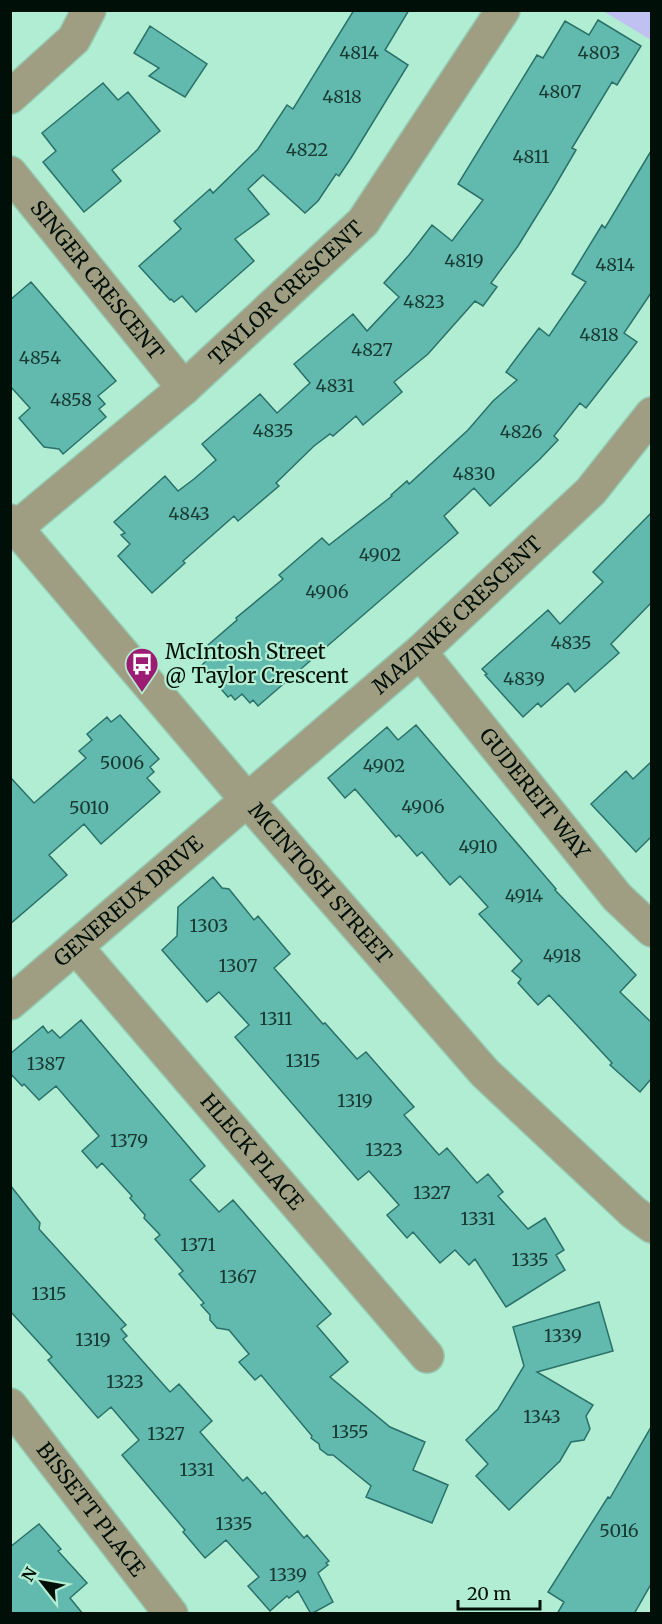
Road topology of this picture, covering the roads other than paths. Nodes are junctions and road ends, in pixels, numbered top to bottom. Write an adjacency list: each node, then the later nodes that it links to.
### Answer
1 (89, 10): 3 (street)
2 (503, 10): 5 (street, TAYLOR CRESCENT)
3 (10, 97)
4 (10, 172): 5 (street, SINGER CRESCENT)
5 (184, 388): 7 (street, TAYLOR CRESCENT)
6 (651, 414): 8 (street, MAZINKE CRESCENT)
7 (13, 524): 9 (street, MCINTOSH STREET)
8 (420, 652): 9 (street, MAZINKE CRESCENT); 10 (street, GUDEREIT WAY)
9 (248, 801): 11 (street, GENEREUX DRIVE); 13 (street, MCINTOSH STREET)
10 (651, 930)
11 (76, 947): 12 (street, GENEREUX DRIVE); 14 (street, HLECK PLACE)
12 (10, 1003)
13 (651, 1226)
14 (427, 1356)
15 (10, 1405): 16 (street, BISSETT PLACE)
16 (171, 1614)

